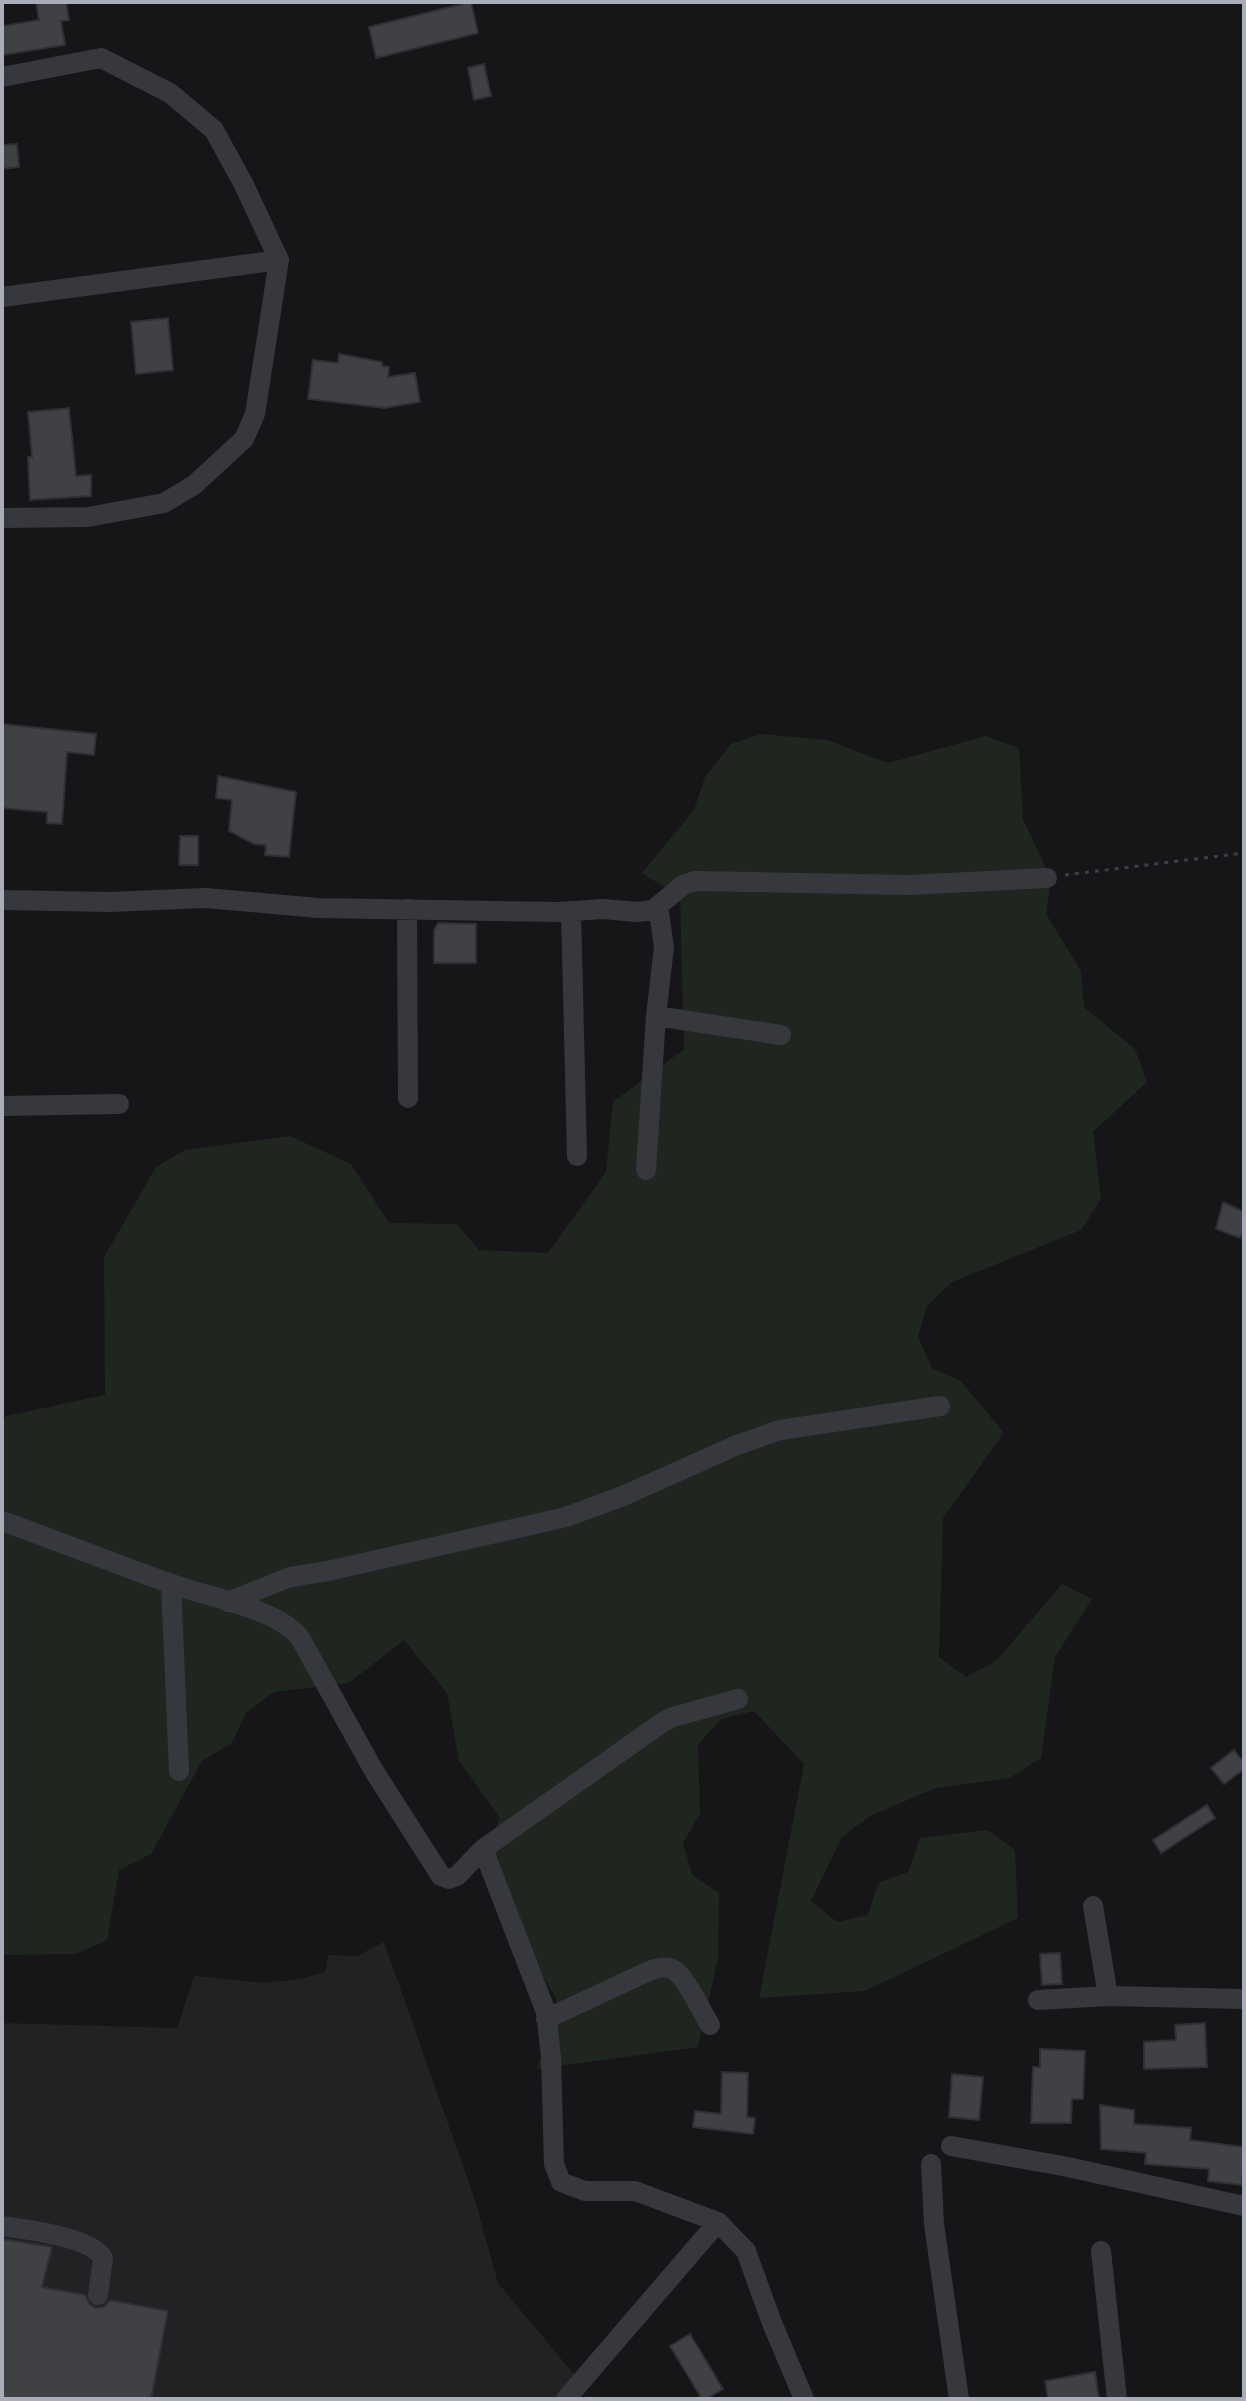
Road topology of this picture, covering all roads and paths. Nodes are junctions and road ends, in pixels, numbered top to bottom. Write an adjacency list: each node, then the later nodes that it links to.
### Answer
1 (2, 77): 2 (street)
2 (279, 260): 3 (street); 4 (street)
3 (2, 297)
4 (2, 518)
5 (1244, 853): 6 (path)
6 (1047, 878): 8 (street)
7 (2, 900): 9 (street)
8 (658, 906): 10 (street); 11 (street)
9 (407, 909): 10 (street); 13 (street)
10 (571, 911): 16 (street)
11 (656, 1016): 12 (street); 17 (street)
12 (781, 1035)
13 (408, 1098)
14 (119, 1104): 15 (street)
15 (2, 1106)
16 (577, 1156)
17 (646, 1170)
18 (940, 1406): 21 (street)
19 (2, 1521): 20 (street)
20 (171, 1584): 21 (street); 23 (street)
21 (228, 1602): 24 (street)
22 (738, 1699): 24 (street)
23 (179, 1771)
24 (483, 1849): 29 (street)
25 (1093, 1906): 26 (street)
26 (1108, 1996): 27 (street); 28 (street)
27 (1244, 1999)
28 (1038, 2000)
29 (546, 2019): 30 (street); 34 (street)
30 (710, 2025)
31 (951, 2146): 33 (street)
32 (931, 2164): 40 (street)
33 (1244, 2206)
34 (718, 2222): 38 (street); 39 (street)
35 (2, 2226): 37 (street)
36 (1101, 2251): 41 (street)
37 (98, 2295)
38 (566, 2399)
39 (804, 2399)
40 (959, 2399)
41 (1117, 2399)

